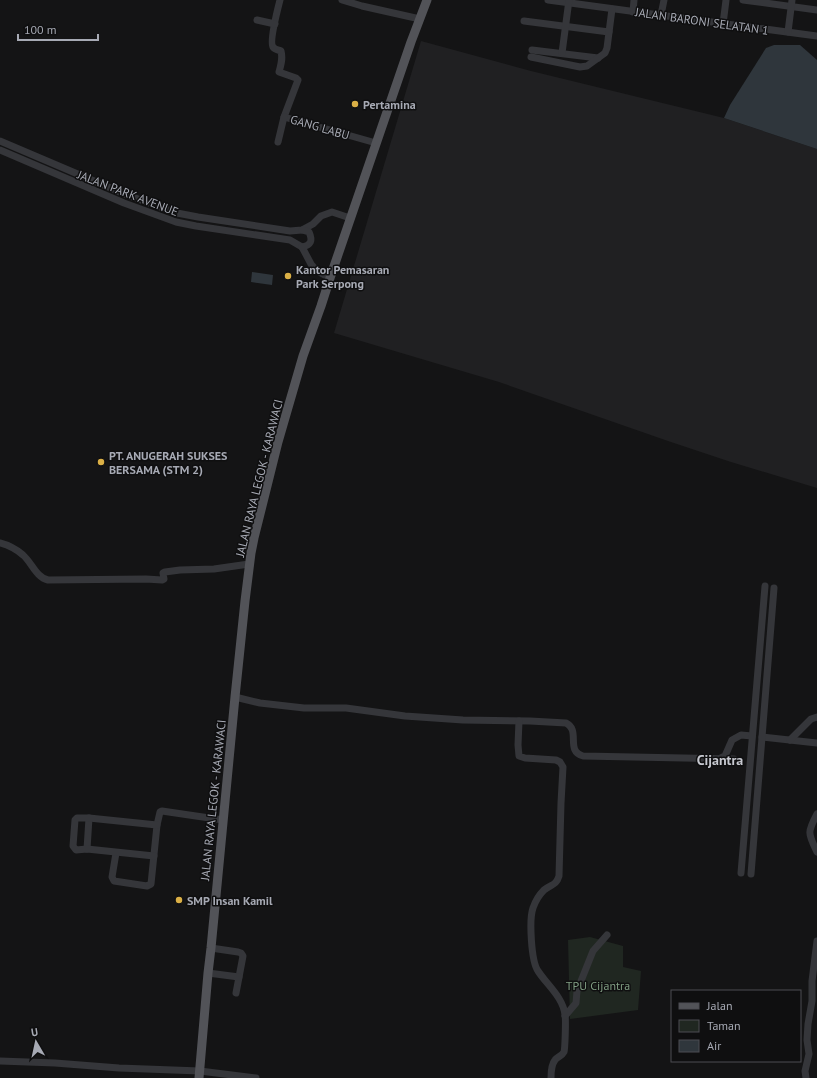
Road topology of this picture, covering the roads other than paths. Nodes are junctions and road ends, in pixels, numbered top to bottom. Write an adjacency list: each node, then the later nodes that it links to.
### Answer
1 (280, 0): 18 (street, GANG LABU)
2 (342, 0): 15 (street)
3 (427, 0): 15 (main road, JALAN RAYA LEGOK - KARAWACI)
4 (548, 0): 9 (street, JALAN BARONI SELATAN 1)
5 (634, 0): 13 (street)
6 (664, 0): 14 (street)
7 (726, 0): 19 (street)
8 (743, 0): 10 (street)
9 (569, 1): 11 (street, JALAN BARONI SELATAN 1); 20 (street)
10 (792, 3): 12 (street); 22 (street)
11 (612, 9): 13 (street, JALAN BARONI SELATAN 1); 21 (street)
12 (817, 10)
13 (633, 12): 14 (street, JALAN BARONI SELATAN 1)
14 (661, 16): 19 (street, JALAN BARONI SELATAN 1)
15 (420, 19): 31 (main road, JALAN RAYA LEGOK - KARAWACI)
16 (258, 20): 18 (street)
17 (524, 21): 20 (street)
18 (275, 24): 28 (street, GANG LABU)
19 (723, 24): 22 (street, JALAN BARONI SELATAN 1)
20 (565, 27): 21 (street); 26 (street)
21 (609, 32): 27 (street)
22 (788, 32): 23 (street, JALAN BARONI SELATAN 1)
23 (809, 35): 24 (street, JALAN BARONI SELATAN 1); 25 (street)
24 (817, 36)
25 (817, 43)
26 (562, 53): 27 (street); 27 (street)
27 (598, 58)
28 (284, 117): 30 (street); 31 (street, GANG LABU)
29 (0, 141): 33 (street, JALAN PARK AVENUE)
30 (278, 142)
31 (376, 143): 35 (main road, JALAN RAYA LEGOK - KARAWACI)
32 (0, 150): 36 (street, JALAN PARK AVENUE)
33 (177, 213): 34 (street, JALAN PARK AVENUE); 36 (street)
34 (187, 215): 37 (street); 38 (street, JALAN PARK AVENUE)
35 (350, 218): 39 (street); 42 (main road, JALAN RAYA LEGOK - KARAWACI)
36 (176, 222): 37 (street, JALAN PARK AVENUE)
37 (185, 224): 40 (street, JALAN PARK AVENUE)
38 (267, 227): 39 (street, JALAN PARK AVENUE); 40 (street)
39 (302, 230): 41 (street)
40 (266, 236): 41 (street, JALAN PARK AVENUE)
41 (302, 247): 42 (street)
42 (330, 278): 44 (main road, JALAN RAYA LEGOK - KARAWACI)
43 (0, 543): 44 (street)
44 (249, 564): 47 (main road, JALAN RAYA LEGOK - KARAWACI)
45 (764, 586): 48 (street)
46 (774, 588): 49 (street)
47 (235, 697): 51 (street); 62 (main road, JALAN RAYA LEGOK - KARAWACI)
48 (756, 697): 49 (street); 52 (street)
49 (765, 698): 53 (street)
50 (817, 717): 54 (street)
51 (519, 721): 56 (street); 76 (street)
52 (752, 736): 56 (street); 58 (street)
53 (762, 737): 54 (street); 59 (street)
54 (790, 740): 55 (street)
55 (817, 743)
56 (719, 759): 57 (street)
57 (734, 759)
58 (747, 799): 59 (street); 68 (street)
59 (757, 800): 69 (street)
60 (817, 814): 66 (street)
61 (89, 818): 63 (street); 64 (street); 64 (street)
62 (223, 820): 63 (street); 72 (main road, JALAN RAYA LEGOK - KARAWACI)
63 (157, 825): 67 (street)
64 (88, 849): 65 (street)
65 (116, 852): 67 (street); 67 (street)
66 (817, 852)
67 (154, 856)
68 (741, 873)
69 (751, 874)
70 (607, 935): 76 (street)
71 (817, 941): 81 (street)
72 (211, 948): 73 (main road, JALAN RAYA LEGOK - KARAWACI); 74 (street)
73 (208, 973): 74 (street); 78 (main road, JALAN RAYA LEGOK - KARAWACI)
74 (239, 978): 75 (street)
75 (236, 993)
76 (565, 1016): 80 (street)
77 (0, 1061): 78 (street)
78 (199, 1074): 79 (street)
79 (256, 1078)
80 (551, 1078)
81 (806, 1078)

